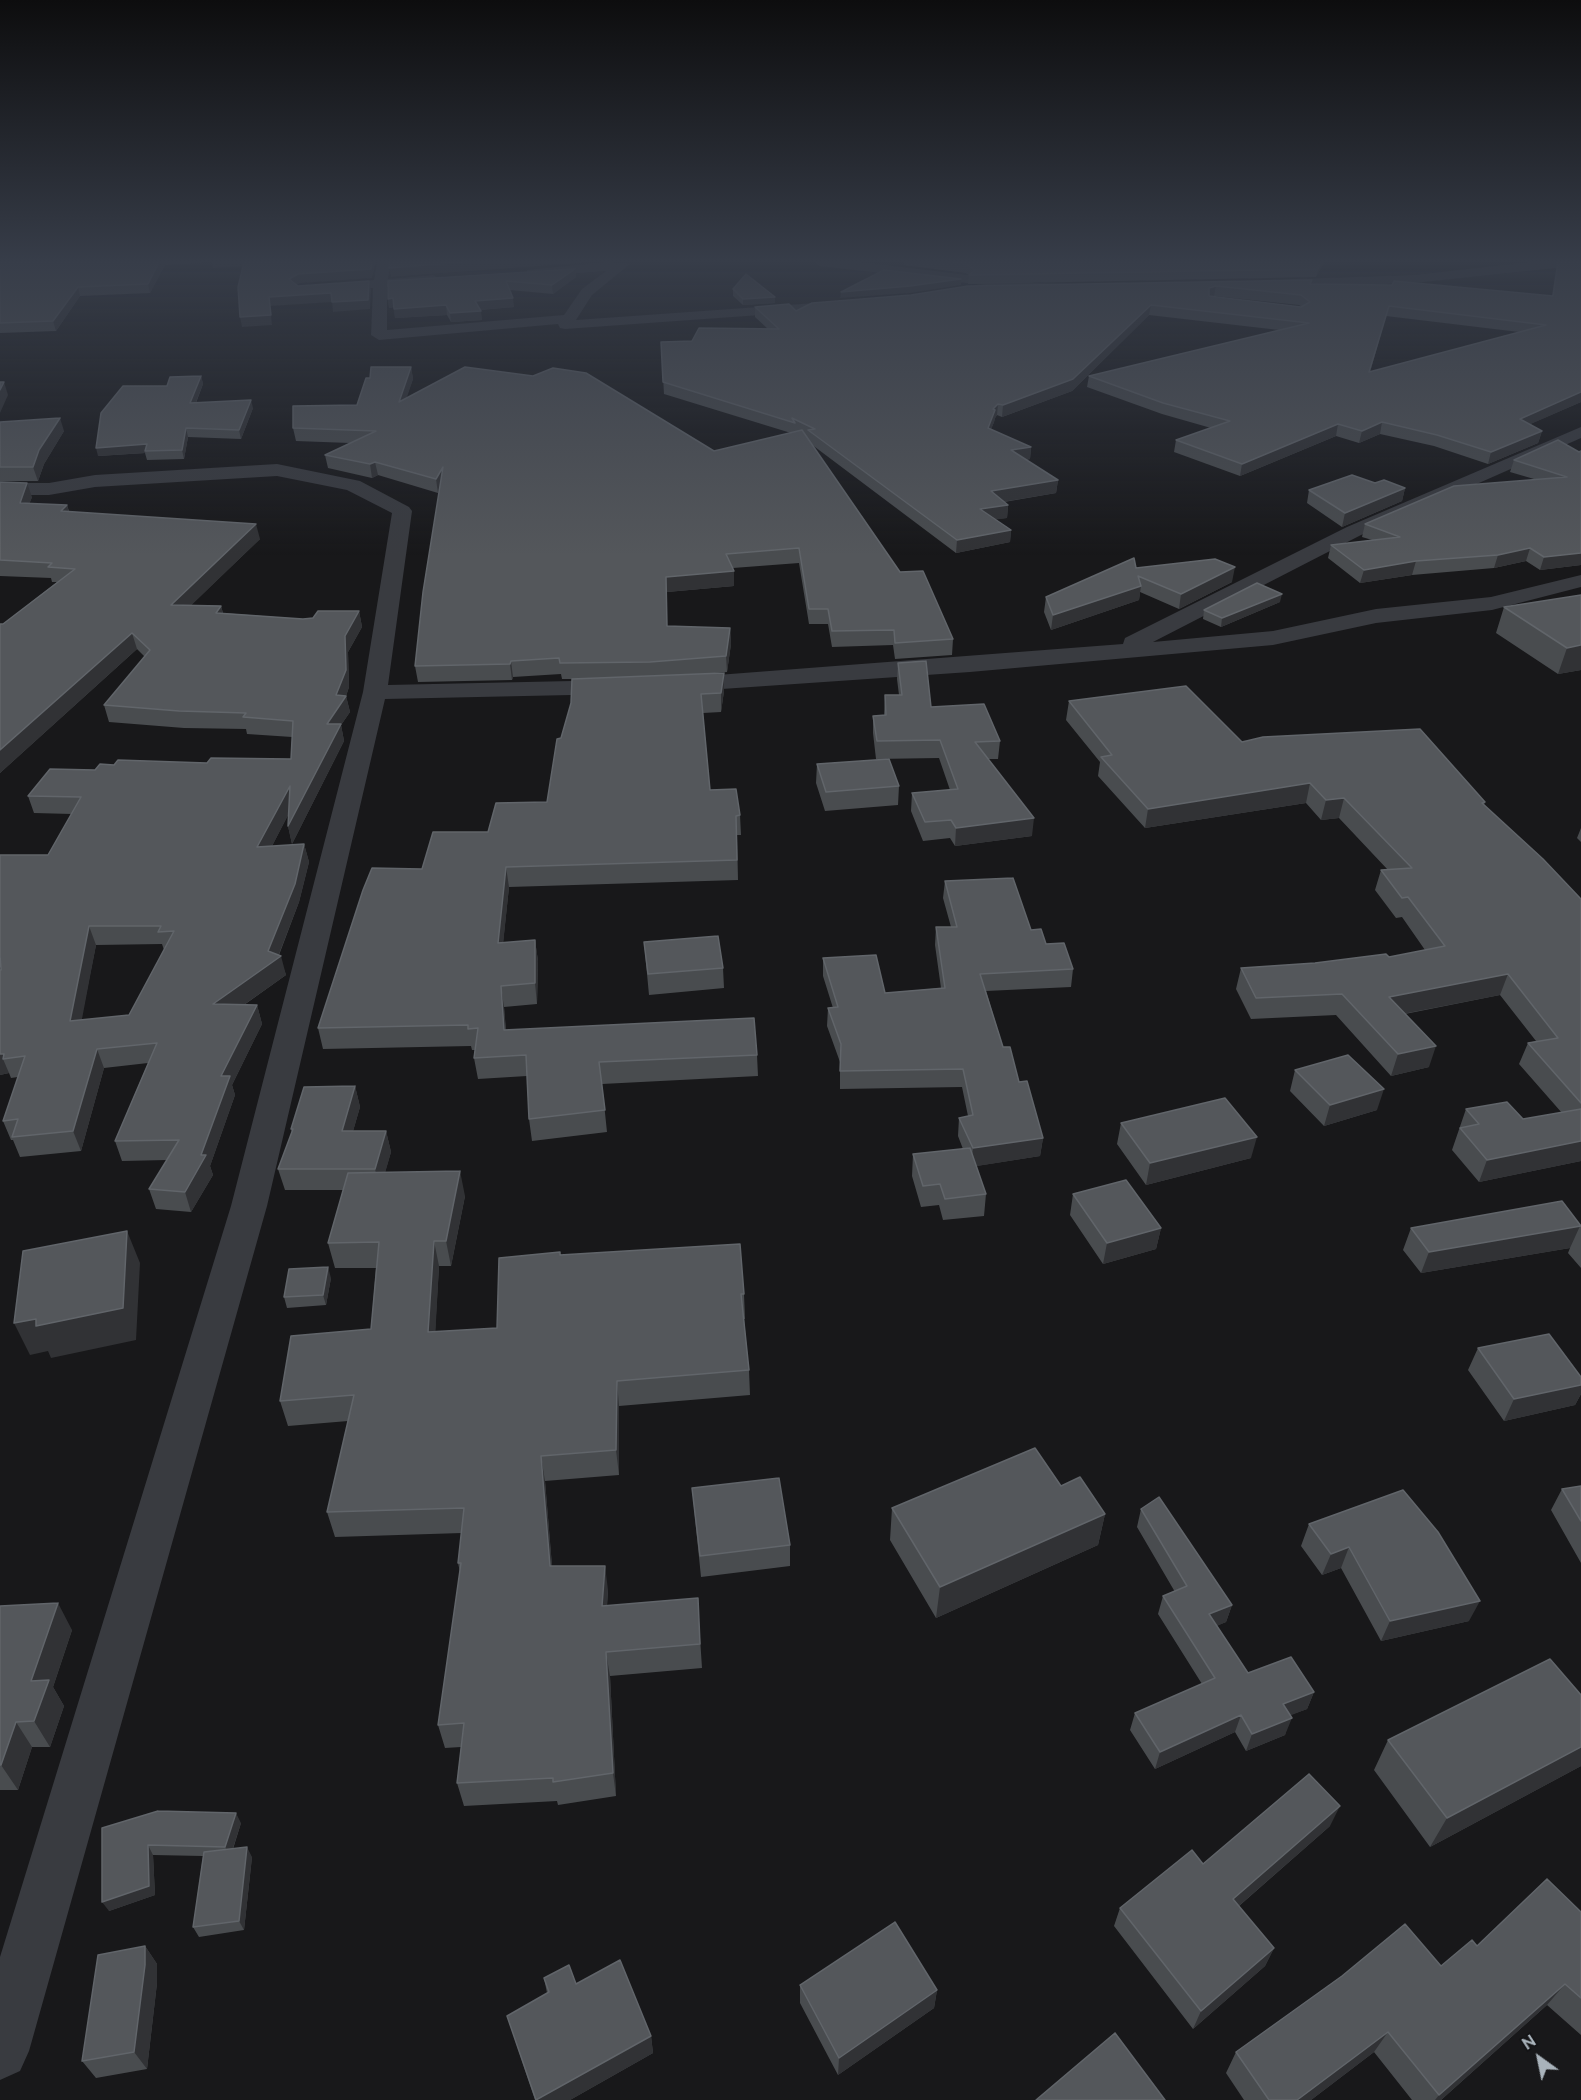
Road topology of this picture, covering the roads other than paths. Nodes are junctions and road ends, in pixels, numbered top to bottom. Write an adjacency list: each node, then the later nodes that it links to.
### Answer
1 (1581, 432): 4 (street)
2 (0, 489): 5 (street)
3 (1581, 581): 4 (street)
4 (1116, 652): 5 (street)
5 (375, 692): 6 (street)
6 (0, 2051)

